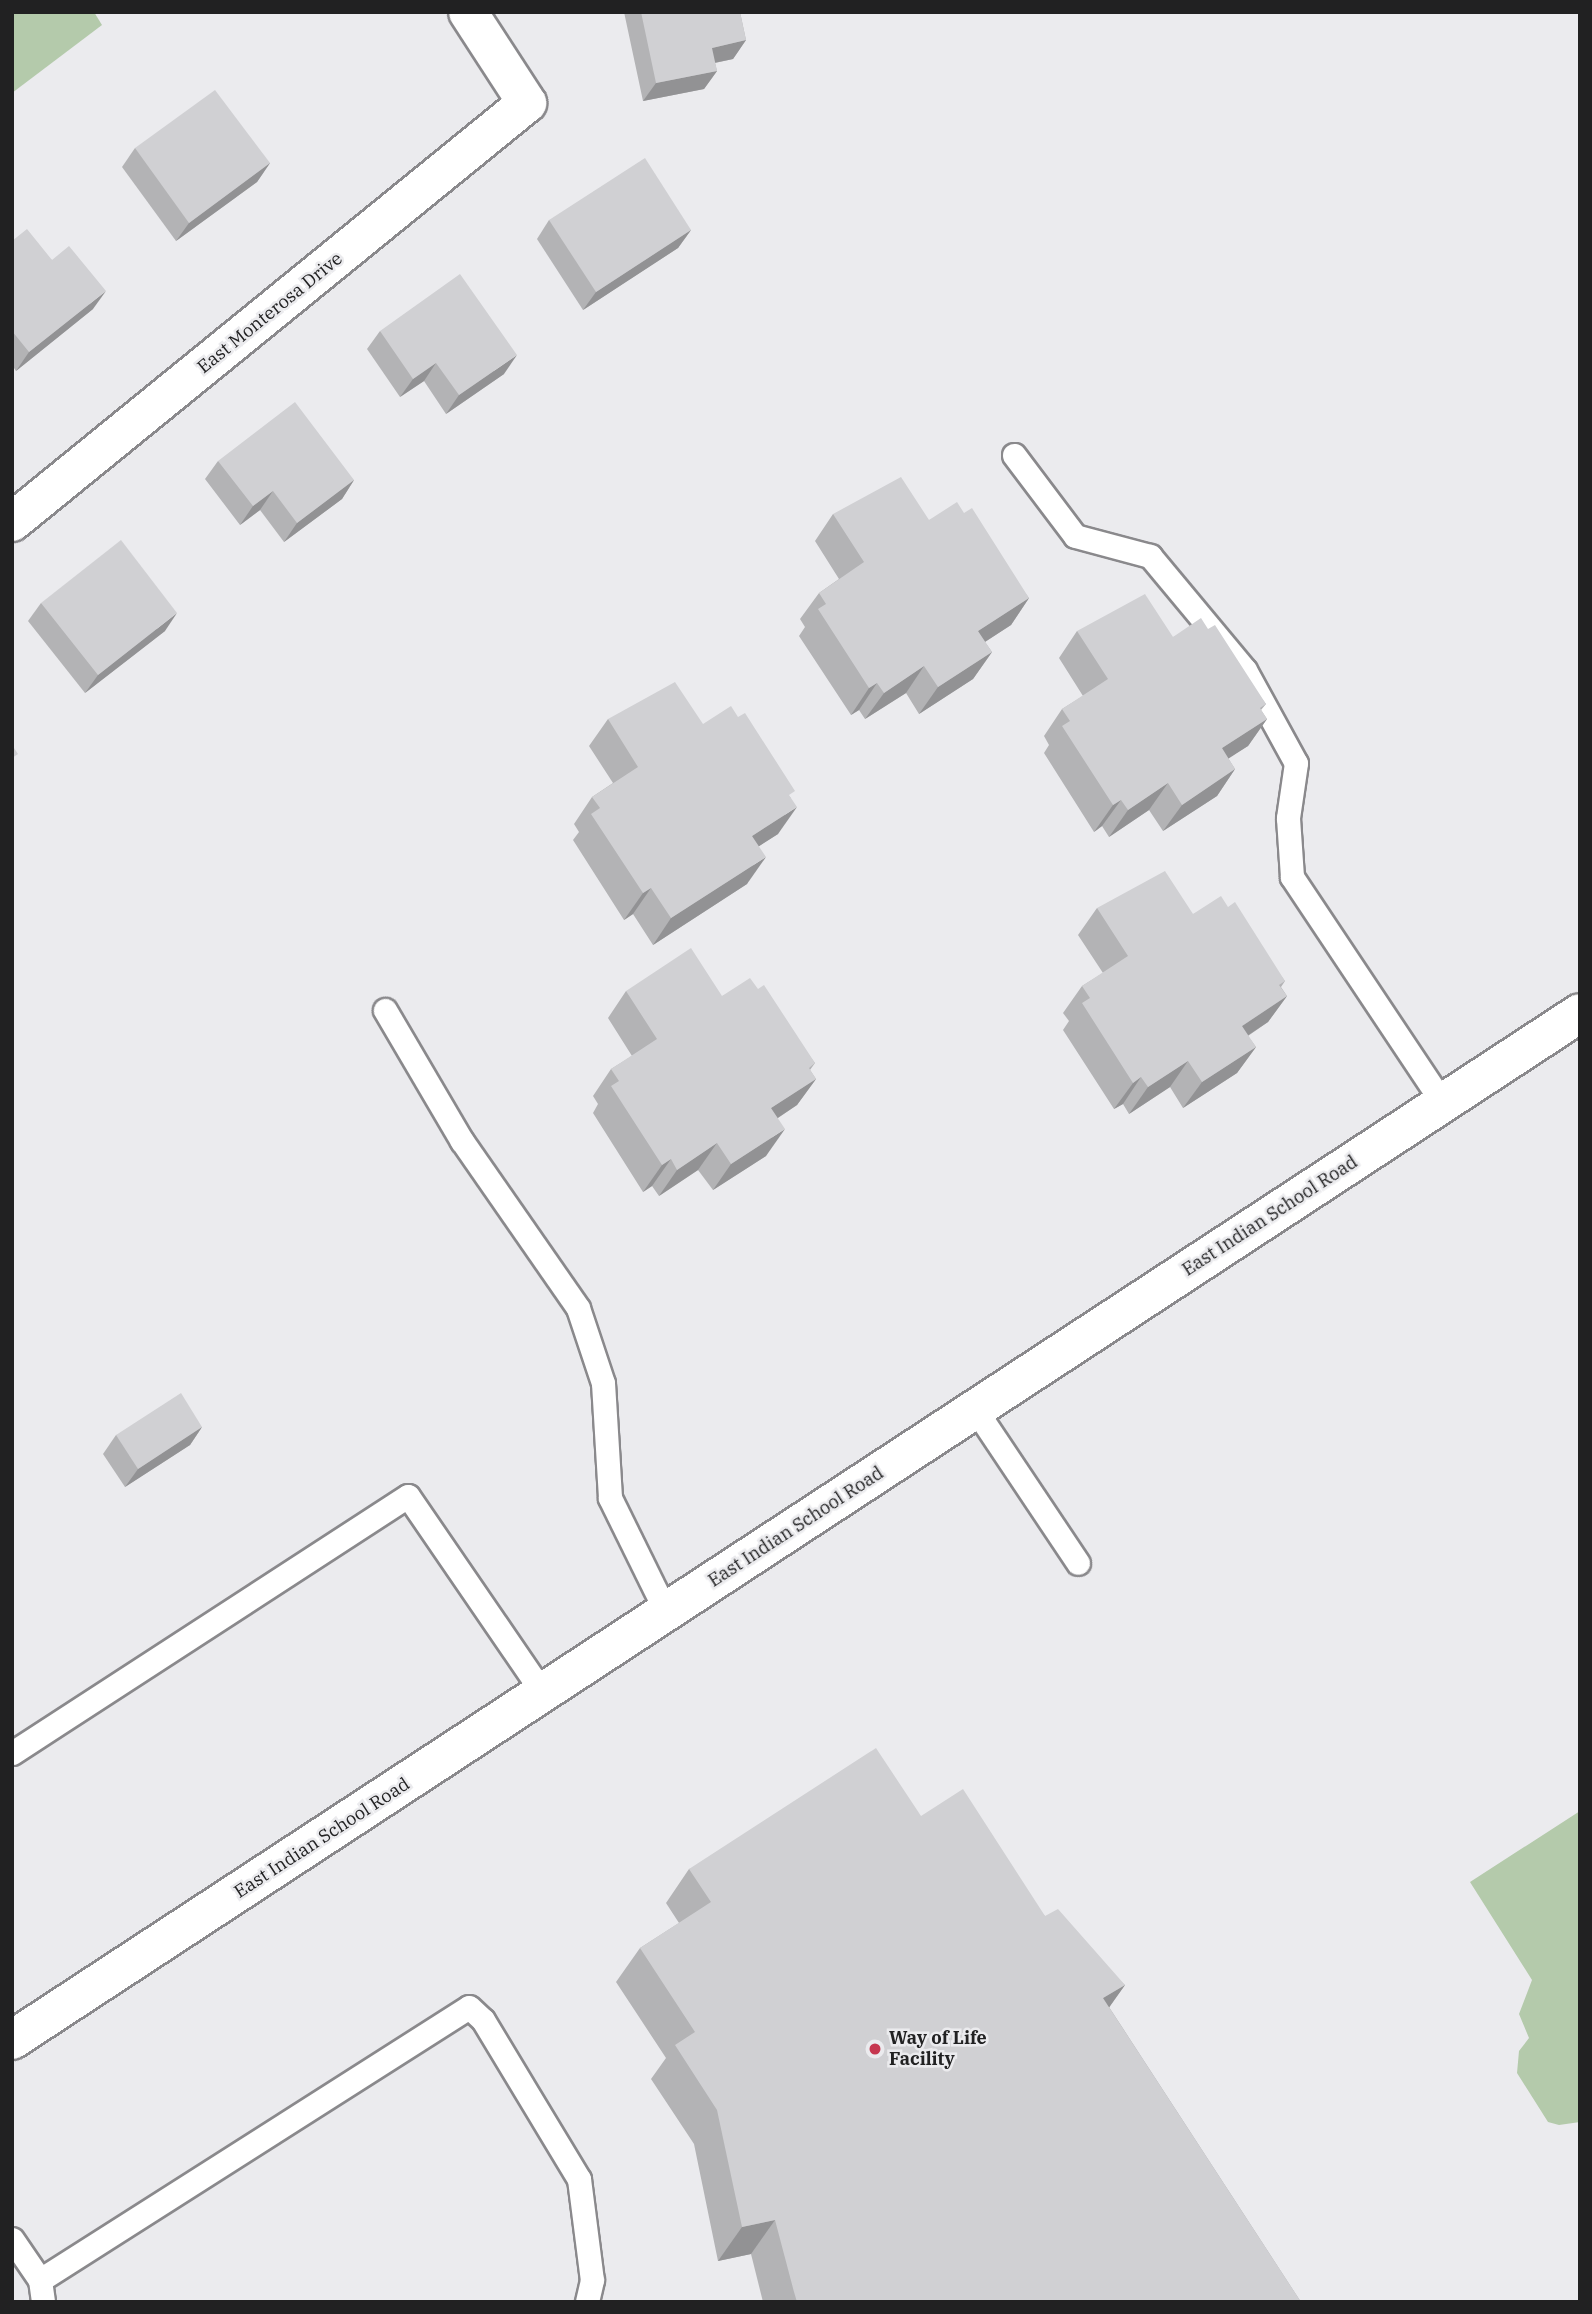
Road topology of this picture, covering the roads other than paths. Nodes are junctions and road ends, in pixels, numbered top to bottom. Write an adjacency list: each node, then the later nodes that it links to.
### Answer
1 (468, 12): 3 (street, East Monterosa Drive)
2 (1014, 455): 6 (lane)
3 (12, 522)
4 (385, 1010): 9 (lane)
5 (1580, 1013): 6 (street, East Indian School Road)
6 (1443, 1103): 7 (street, East Indian School Road)
7 (975, 1409): 8 (lane); 9 (street, East Indian School Road)
8 (1078, 1563)
9 (666, 1612): 10 (street, East Indian School Road)
10 (543, 1693): 11 (lane); 12 (street, East Indian School Road)
11 (12, 1752)
12 (12, 2040)
13 (12, 2239): 14 (lane)
14 (41, 2291): 15 (lane)
15 (587, 2302)

